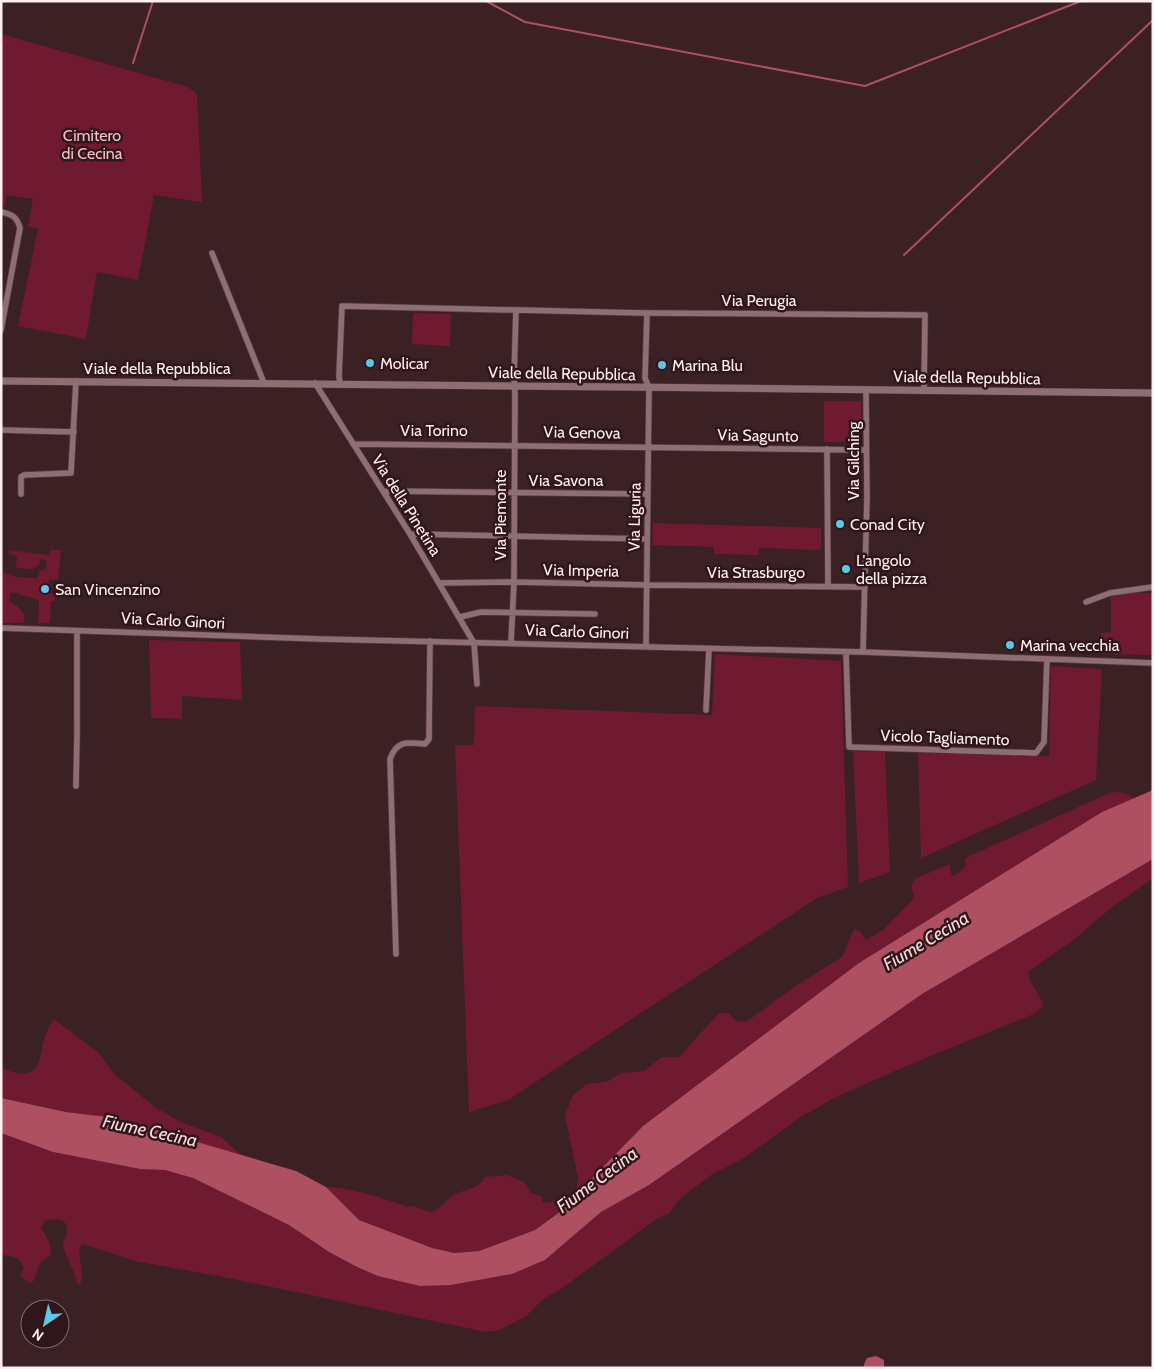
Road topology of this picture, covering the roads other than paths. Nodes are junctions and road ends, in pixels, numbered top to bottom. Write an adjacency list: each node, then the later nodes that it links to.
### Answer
1 (1, 212): 5 (street)
2 (212, 253): 9 (street)
3 (516, 310): 4 (street, Via Perugia); 11 (street, Via Perugia); 12 (street, Via Piemonte)
4 (648, 313): 13 (street, Via Liguria); 15 (street, Via Perugia)
5 (1, 330)
6 (1, 374): 7 (street)
7 (2, 381): 8 (street, Viale della Repubblica)
8 (76, 381): 9 (street, Viale della Repubblica); 18 (street)
9 (264, 383): 10 (street, Viale della Repubblica)
10 (315, 383): 11 (street, Viale della Repubblica); 19 (street, Via della Pinetina)
11 (340, 383): 12 (street, Viale della Repubblica)
12 (515, 386): 13 (street, Viale della Repubblica); 20 (street, Via Piemonte)
13 (649, 388): 14 (street, Viale della Repubblica); 21 (street, Via Liguria)
14 (866, 390): 15 (street, Viale della Repubblica); 23 (street, Via Gilching)
15 (924, 391): 16 (street, Viale della Repubblica)
16 (1153, 393)
17 (1, 430): 18 (street)
18 (74, 432): 26 (street)
19 (353, 444): 20 (street, Via Torino); 24 (street, Via della Pinetina)
20 (514, 445): 21 (street, Via Genova); 25 (street, Via Piemonte)
21 (648, 447): 22 (street, Via Sagunto); 27 (street, Via Liguria)
22 (827, 449): 23 (street, Via Sagunto); 34 (street)
23 (866, 450): 35 (street, Via Gilching)
24 (383, 491): 25 (street, Via Savona); 28 (street, Via della Pinetina)
25 (514, 493): 27 (street, Via Savona); 29 (street, Via Piemonte)
26 (21, 494)
27 (648, 494): 30 (street, Via Liguria)
28 (410, 534): 29 (street); 32 (street, Via della Pinetina)
29 (514, 537): 30 (street); 31 (street, Via Piemonte)
30 (648, 539): 33 (street, Via Liguria)
31 (514, 582): 32 (street, Via Imperia); 33 (street, Via Imperia); 38 (street, Via Piemonte)
32 (439, 583): 40 (street, Via della Pinetina)
33 (647, 585): 34 (street, Via Strasburgo); 46 (street, Via Liguria)
34 (828, 586): 35 (street, Via Strasburgo)
35 (864, 587): 49 (street, Via Gilching)
36 (1153, 587): 37 (street)
37 (1086, 602)
38 (513, 612): 39 (street); 40 (street); 45 (street, Via Piemonte)
39 (595, 614)
40 (460, 617): 44 (street, Via della Pinetina)
41 (1, 628): 42 (street, Via Carlo Ginori)
42 (77, 631): 43 (street, Via Carlo Ginori); 54 (street)
43 (430, 641): 44 (street, Via Carlo Ginori); 55 (street)
44 (474, 643): 45 (street, Via Carlo Ginori); 52 (street)
45 (511, 643): 46 (street, Via Carlo Ginori)
46 (646, 647): 47 (street, Via Carlo Ginori)
47 (708, 649): 48 (street, Via Carlo Ginori); 53 (street)
48 (846, 652): 49 (street, Via Carlo Ginori); 50 (street, Vicolo Tagliamento)
49 (864, 652): 50 (street, Via Carlo Ginori)
50 (1047, 658): 51 (street, Via Carlo Ginori)
51 (1153, 663)
52 (477, 684)
53 (706, 710)
54 (76, 786)
55 (396, 954)

